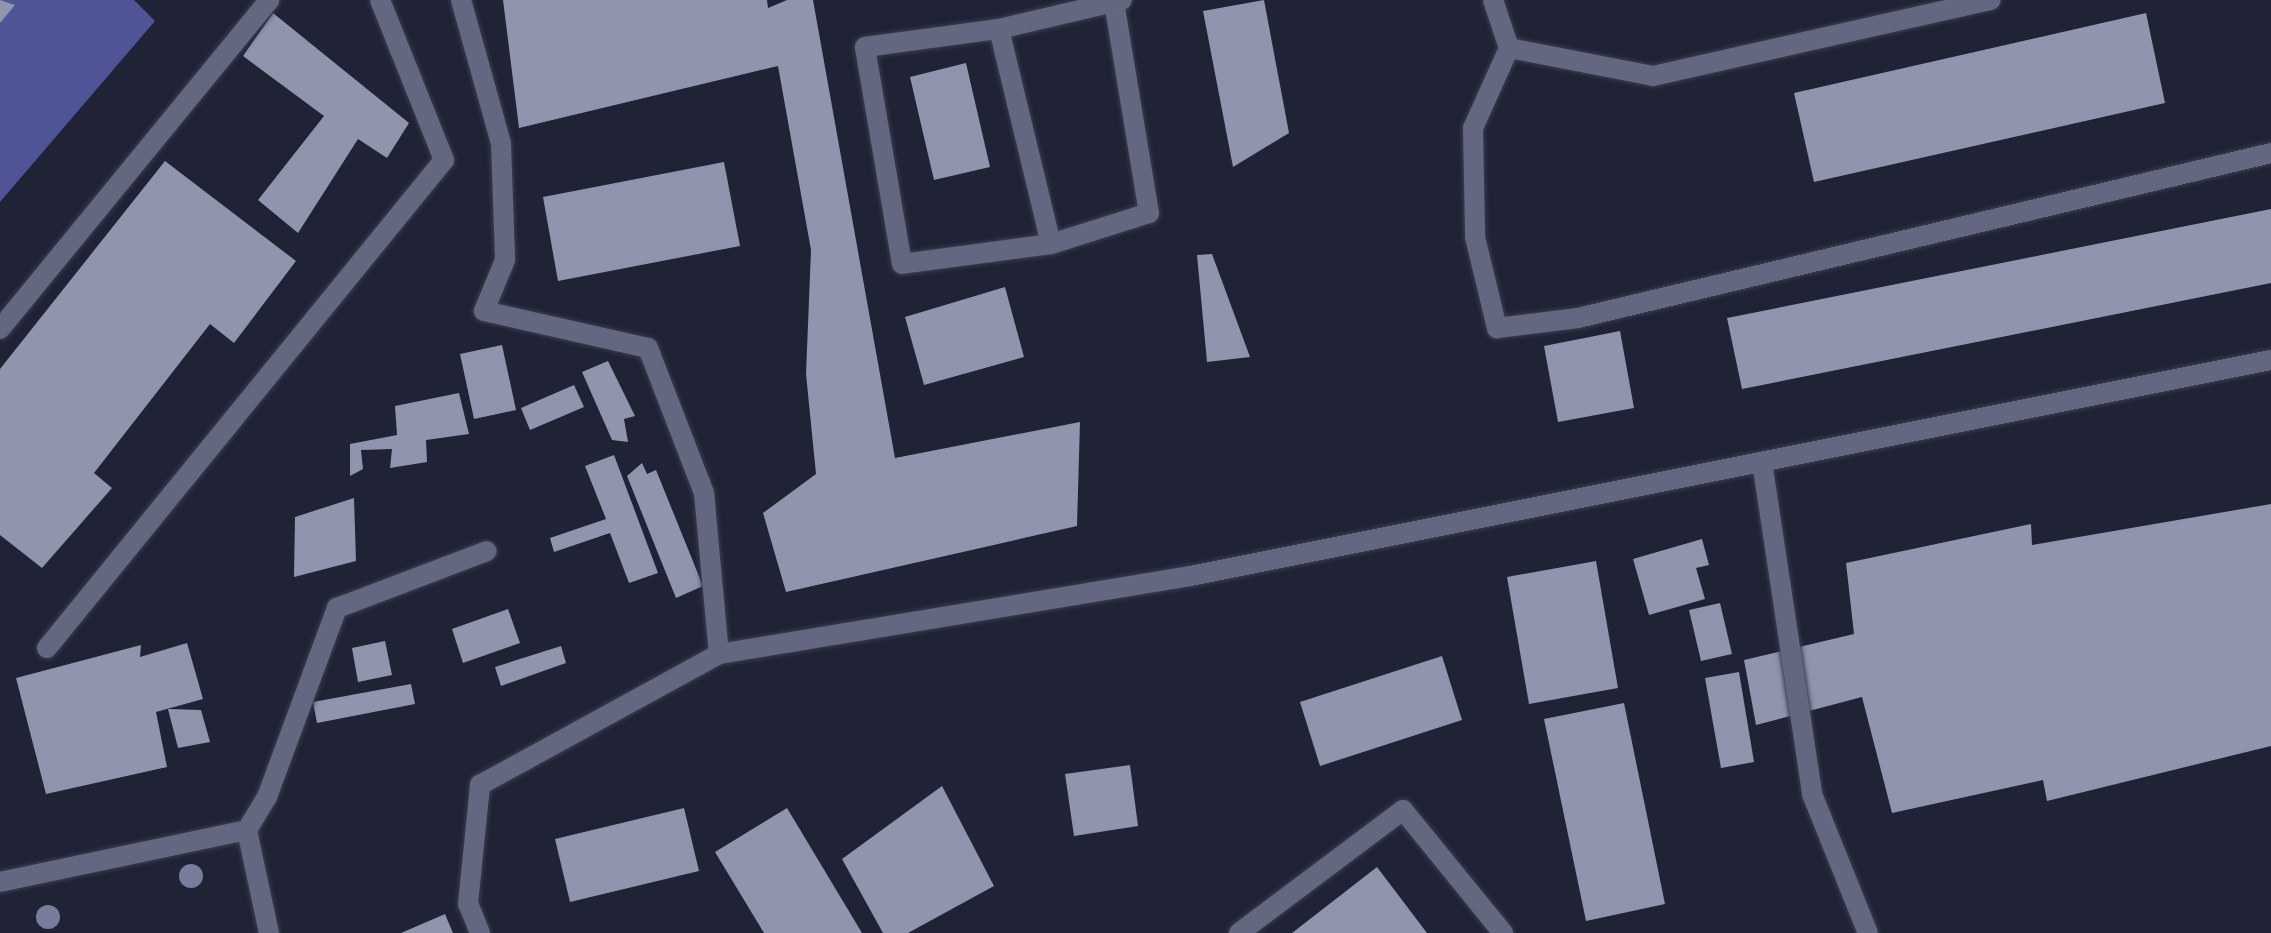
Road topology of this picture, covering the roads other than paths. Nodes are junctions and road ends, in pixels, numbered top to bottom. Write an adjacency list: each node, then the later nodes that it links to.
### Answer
1 (269, 0): 11 (lane)
2 (380, 0): 15 (lane)
3 (461, 0): 16 (lane)
4 (1493, 0): 8 (lane)
5 (1991, 0): 8 (lane)
6 (1116, 1): 7 (lane); 10 (lane)
7 (999, 29): 10 (lane); 10 (lane)
8 (1509, 48): 9 (lane)
9 (2271, 153)
10 (1051, 244)
11 (0, 329)
12 (2271, 360): 13 (lane)
13 (1762, 462): 16 (lane); 23 (lane)
14 (487, 551): 17 (lane)
15 (47, 648)
16 (719, 654): 20 (lane)
17 (247, 830): 18 (lane); 19 (lane)
18 (0, 882)
19 (269, 933)
20 (480, 933)
21 (1239, 933): 22 (lane)
22 (1503, 933)
23 (1868, 933)

